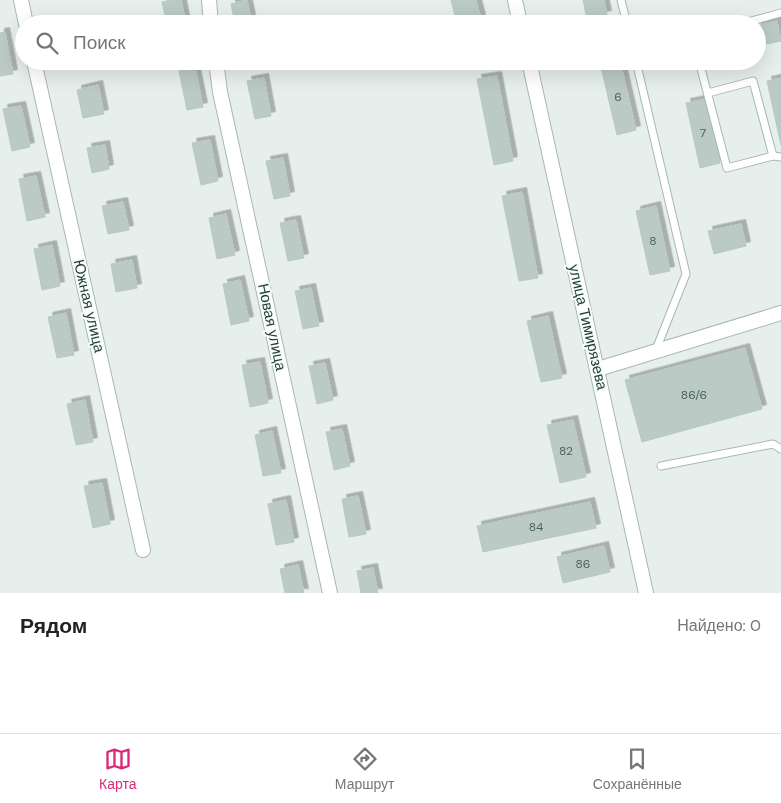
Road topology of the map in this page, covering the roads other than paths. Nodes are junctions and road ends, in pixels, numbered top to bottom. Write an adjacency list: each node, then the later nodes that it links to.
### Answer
1 (21, 0): 6 (street)
2 (209, 0): 7 (street)
3 (515, 0): 8 (street)
4 (621, 0): 9 (lane)
5 (781, 13): 10 (lane)
6 (24, 15)
7 (211, 15)
8 (518, 15)
9 (625, 15)
10 (766, 17)
11 (36, 70): 23 (street, Южная улица)
12 (217, 70): 24 (street, Новая улица)
13 (531, 70): 20 (street, улица Тимирязева)
14 (638, 70): 19 (lane)
15 (702, 70): 16 (lane)
16 (708, 93): 17 (lane); 17 (lane)
17 (777, 156)
18 (781, 313): 19 (street)
19 (655, 352): 20 (street)
20 (598, 369): 25 (street, улица Тимирязева)
21 (781, 449): 22 (lane)
22 (661, 466)
23 (143, 550)
24 (330, 593)
25 (646, 593)

